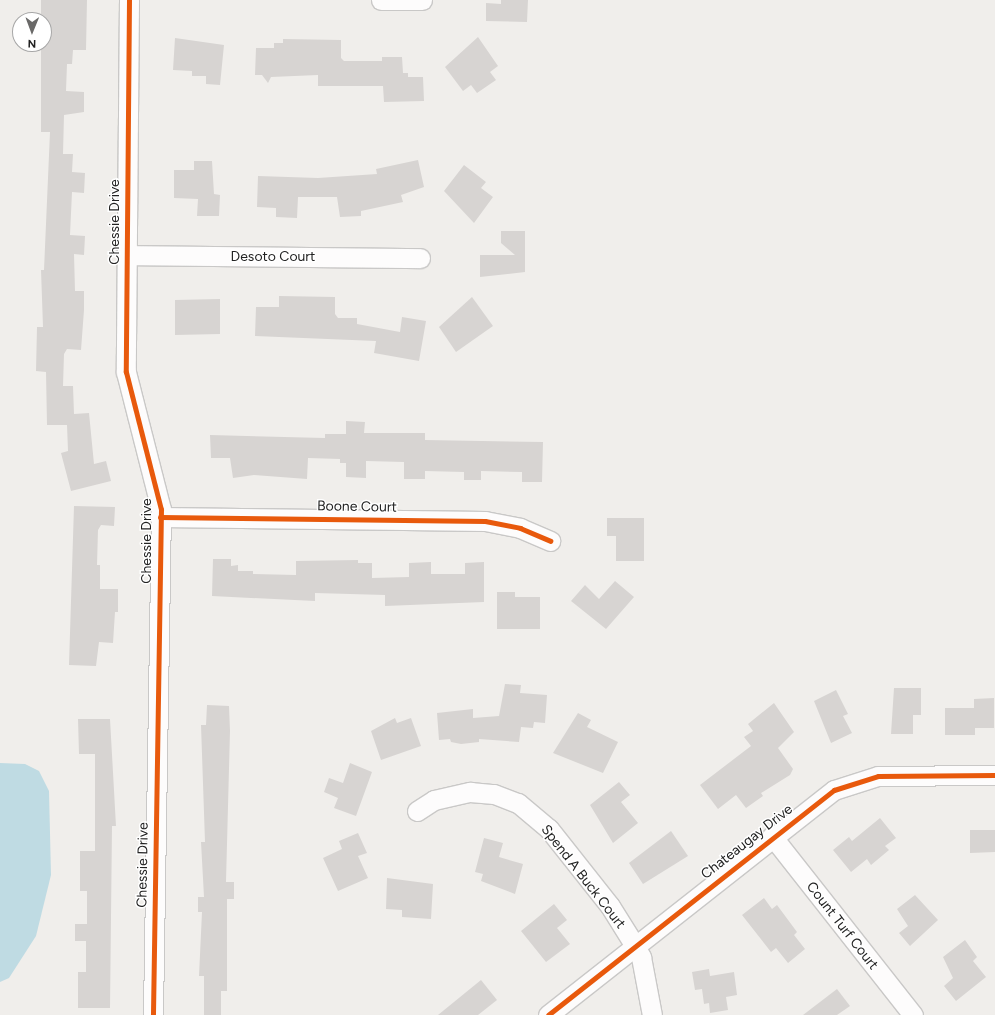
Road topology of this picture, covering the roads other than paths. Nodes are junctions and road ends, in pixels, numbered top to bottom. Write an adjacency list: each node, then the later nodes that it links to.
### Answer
1 (129, 0): 4 (street, Chessie Drive)
2 (381, 0): 3 (street)
3 (422, 0)
4 (127, 255): 5 (street, Desoto Court); 6 (street, Chessie Drive)
5 (420, 258)
6 (160, 517): 7 (street, Boone Court); 12 (street, Chessie Drive)
7 (550, 541)
8 (995, 775): 10 (street, Chateaugay Drive)
9 (417, 811): 11 (street, Spend A Buck Court)
10 (772, 836): 11 (street, Chateaugay Drive); 15 (street, Count Turf Court)
11 (635, 946): 13 (street, Chateaugay Drive); 14 (street, Spend A Buck Court)
12 (152, 1015)
13 (548, 1015)
14 (652, 1015)
15 (913, 1015)

